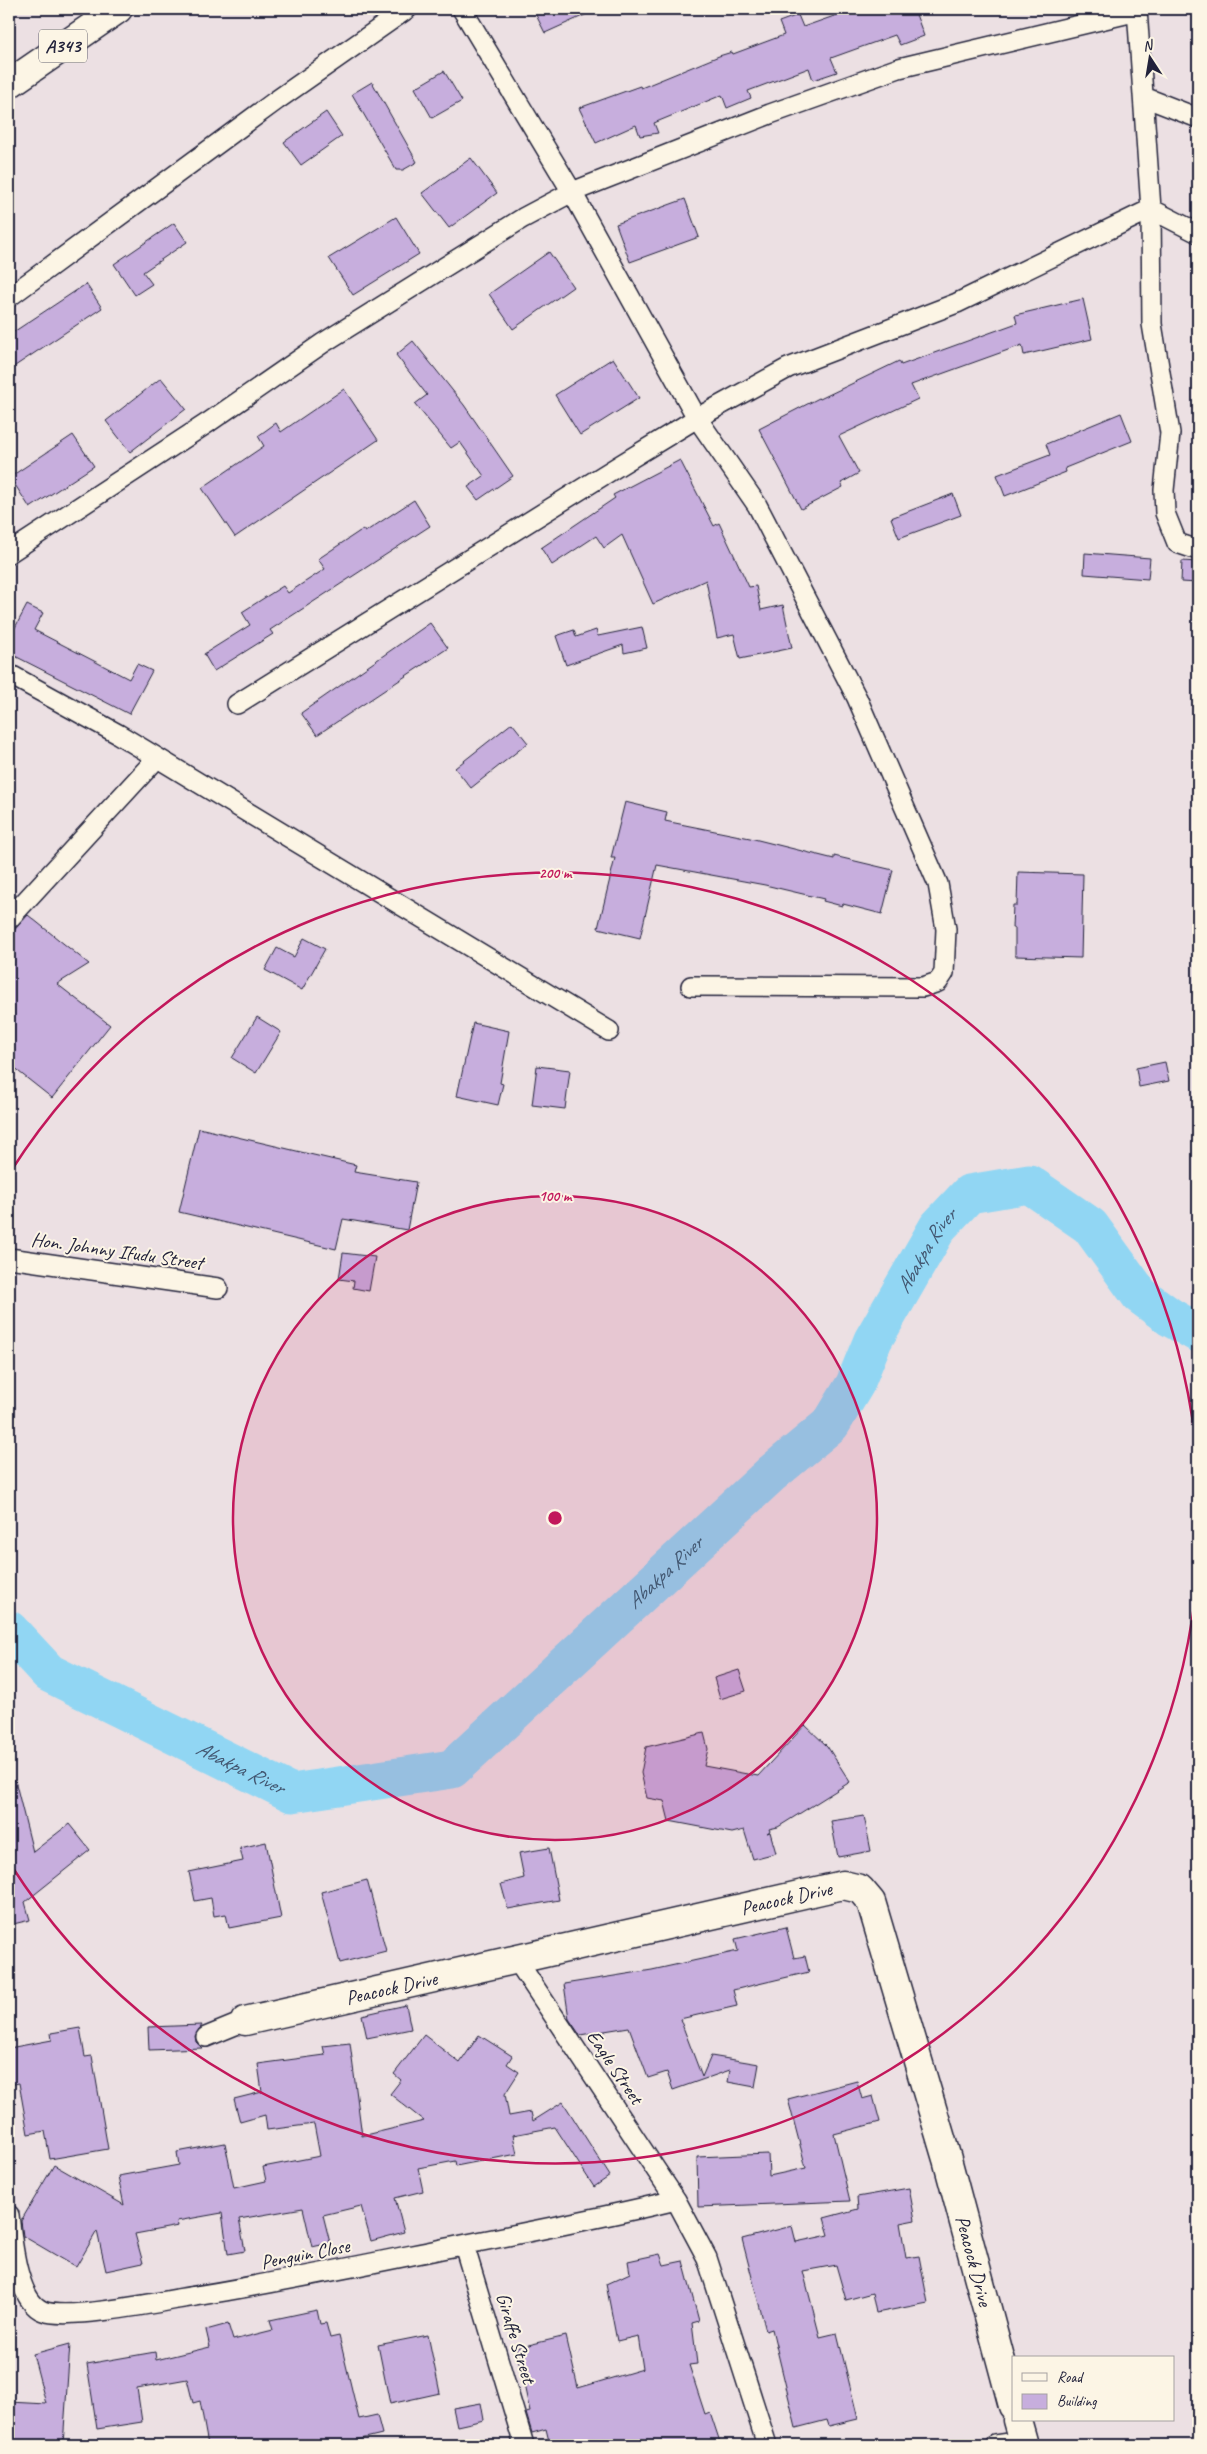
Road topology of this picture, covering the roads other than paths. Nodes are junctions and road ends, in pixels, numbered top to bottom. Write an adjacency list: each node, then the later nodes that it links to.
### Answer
1 (118, 9): 5 (main road, A343)
2 (407, 9): 11 (street)
3 (462, 9): 8 (street)
4 (1138, 10): 6 (street); 8 (street)
5 (9, 84)
6 (1144, 96): 7 (street); 9 (street)
7 (1198, 118)
8 (572, 192): 12 (street); 14 (street)
9 (1151, 209): 10 (street); 12 (street); 13 (street)
10 (1198, 233)
11 (9, 297)
12 (697, 418): 16 (street); 19 (street)
13 (1198, 550)
14 (9, 553)
15 (9, 674): 17 (street)
16 (237, 704)
17 (157, 758): 18 (street); 20 (street)
18 (9, 919)
19 (691, 986)
20 (609, 1031)
21 (9, 1258): 22 (street, Hon. Johnny Ifudu Street)
22 (218, 1288)
23 (516, 1958): 24 (main road, Peacock Drive); 26 (street, Eagle Street); 29 (main road, Peacock Drive)
24 (245, 2021): 25 (street)
25 (206, 2037)
26 (676, 2200): 28 (street, Penguin Close); 32 (street, Eagle Street)
27 (9, 2215): 28 (street, Penguin Close)
28 (464, 2245): 31 (street, Giraffe Street)
29 (1012, 2402)
30 (1021, 2435): 33 (street)
31 (524, 2445)
32 (767, 2445)
33 (995, 2445)

